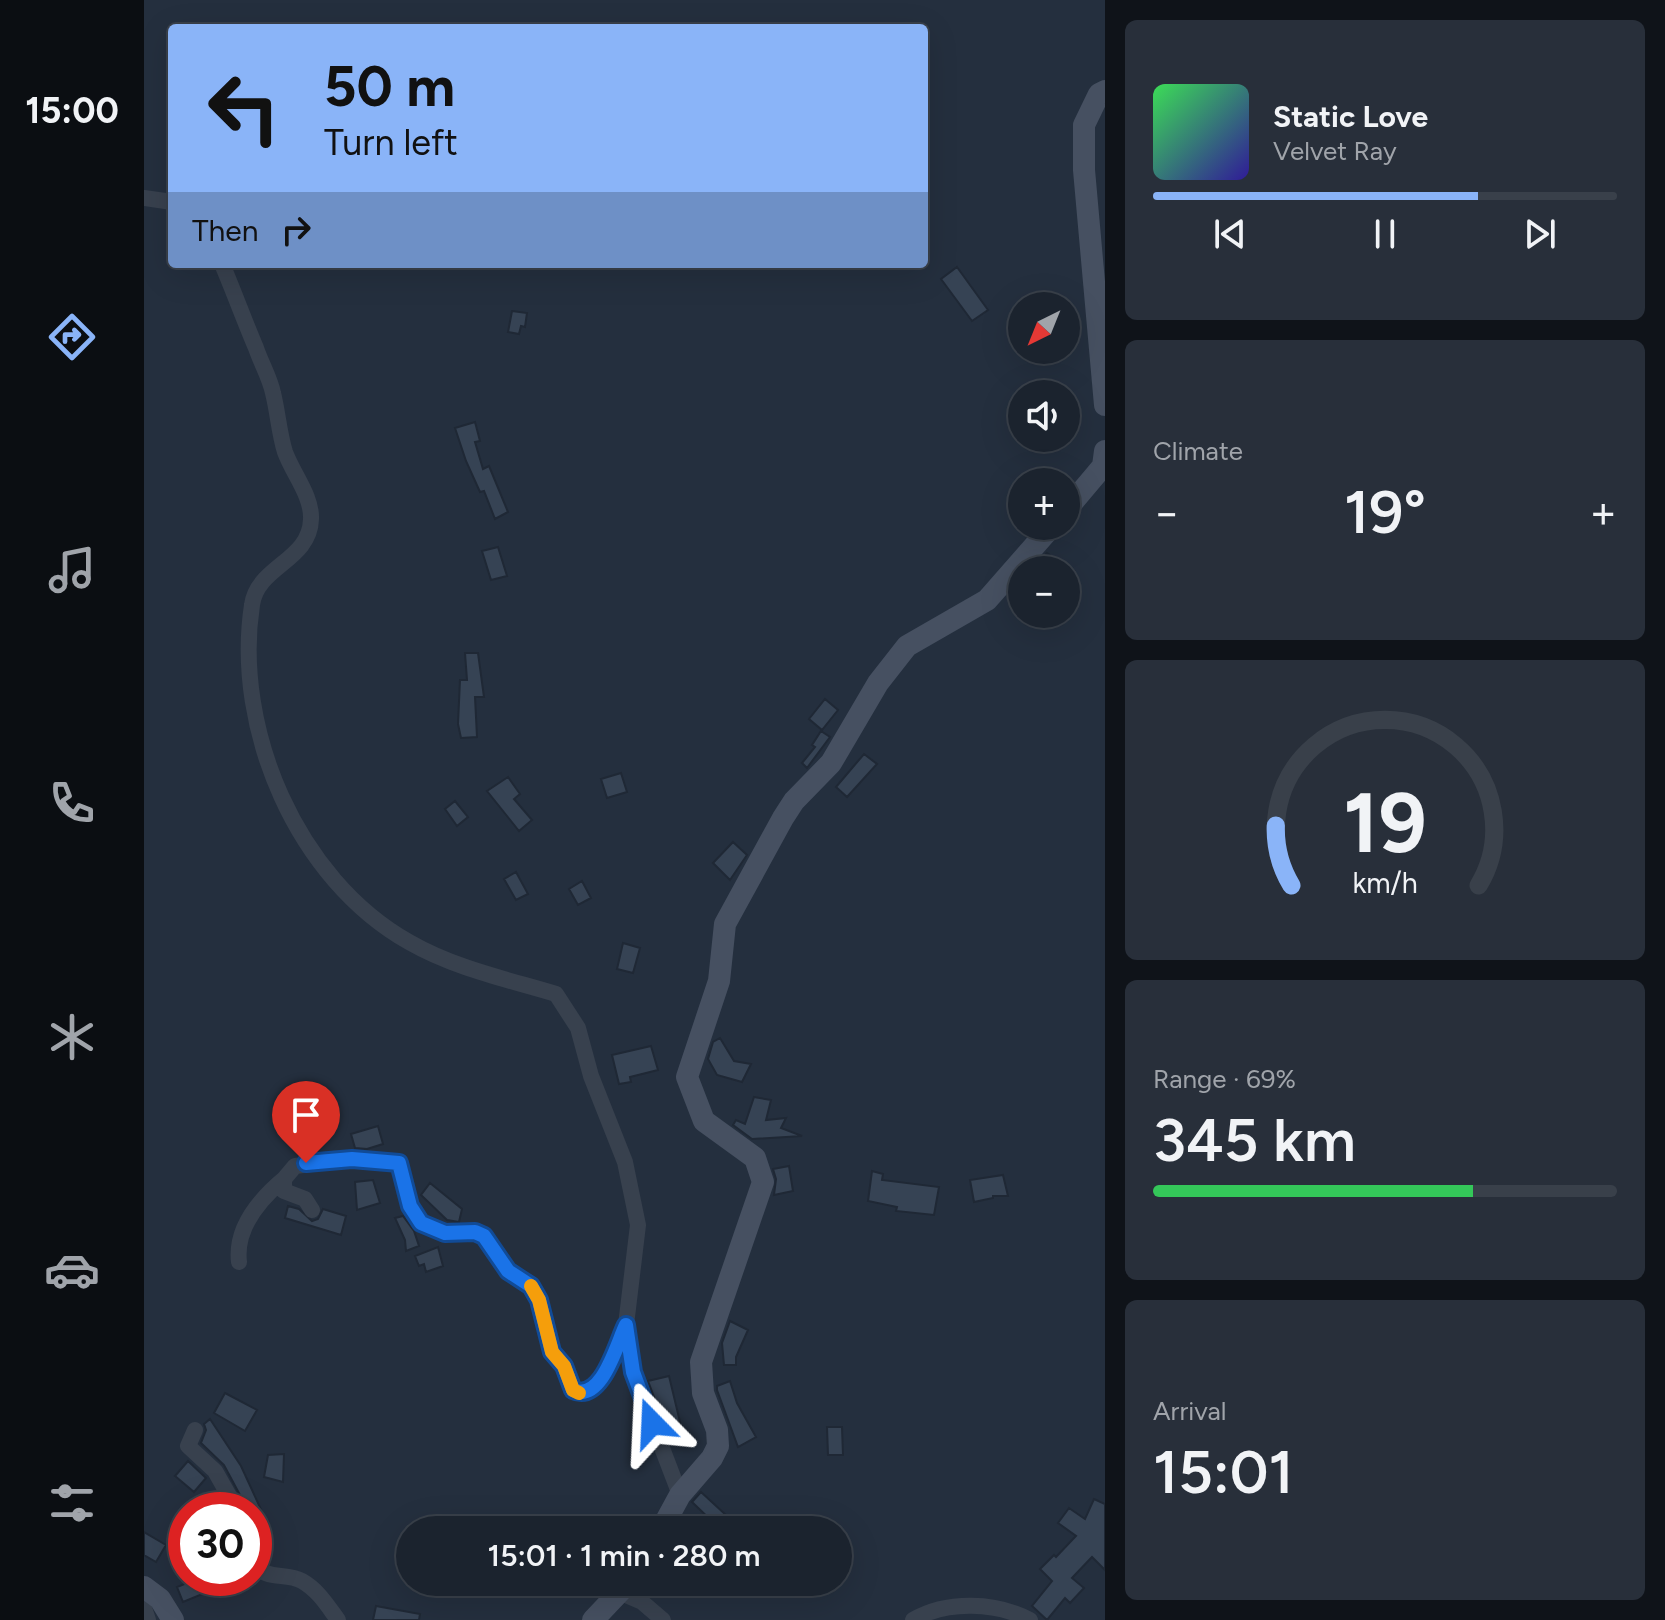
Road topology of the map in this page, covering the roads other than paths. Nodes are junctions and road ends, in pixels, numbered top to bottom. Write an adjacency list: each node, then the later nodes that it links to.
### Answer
1 (1105, 91): 5 (main road)
2 (144, 198): 3 (street)
3 (168, 201)
4 (224, 268): 12 (street)
5 (1105, 405)
6 (1105, 451): 7 (main road)
7 (1080, 493)
8 (1040, 540): 15 (main road)
9 (284, 1179): 10 (street); 11 (street); 12 (street)
10 (312, 1210)
11 (239, 1262)
12 (626, 1325): 15 (street)
13 (195, 1430): 14 (street)
14 (227, 1492)
15 (680, 1495): 16 (main road)
16 (669, 1516)
17 (272, 1576): 24 (street)
18 (144, 1587): 23 (main road)
19 (616, 1596): 25 (main road)
20 (635, 1596): 26 (street)
21 (144, 1608): 22 (street)
22 (148, 1620)
23 (173, 1620)
24 (338, 1620)
25 (593, 1620)
26 (663, 1620)
27 (913, 1620): 28 (street)
28 (1030, 1620)

